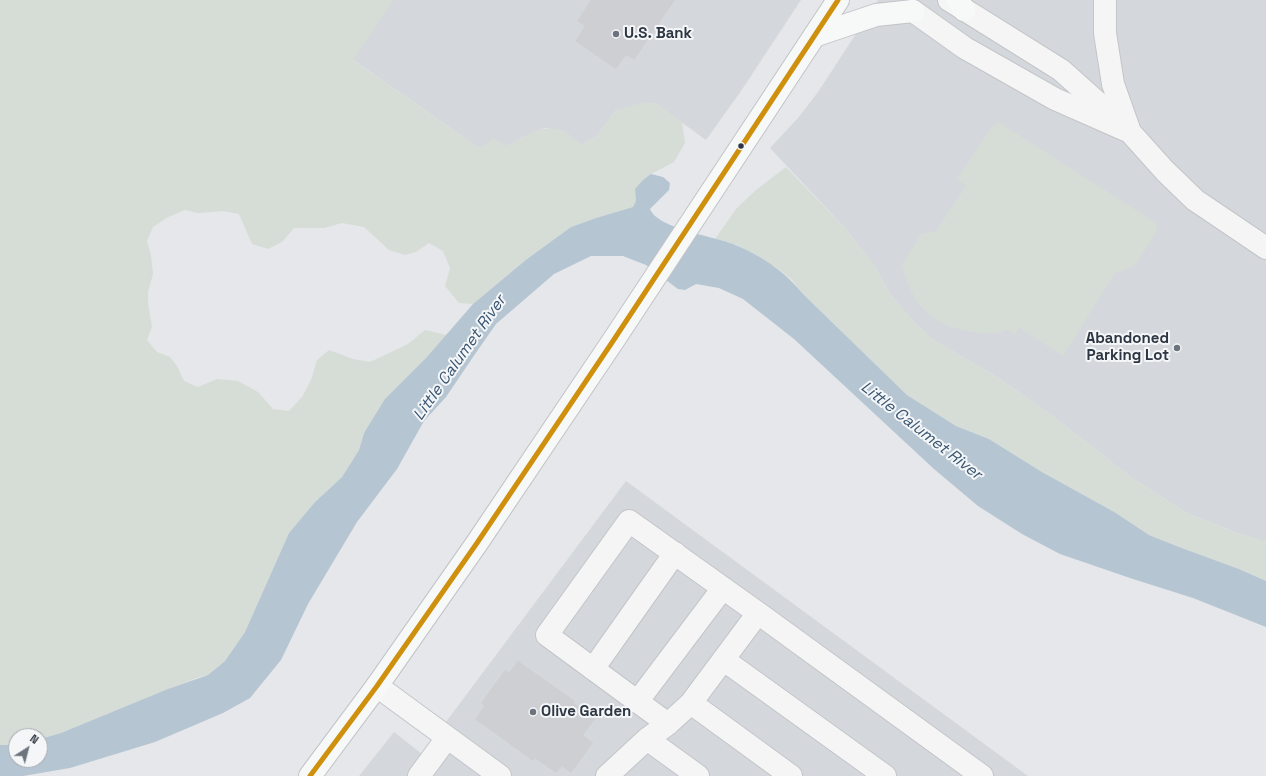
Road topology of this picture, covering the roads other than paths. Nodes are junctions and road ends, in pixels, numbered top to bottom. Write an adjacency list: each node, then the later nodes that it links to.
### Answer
1 (838, 0): 5 (main road)
2 (1105, 0): 6 (street)
3 (957, 3): 6 (street)
4 (913, 11): 5 (main road); 6 (street)
5 (814, 36): 13 (main road)
6 (1130, 132): 7 (street)
7 (1266, 248)
8 (675, 553): 9 (street); 12 (street); 12 (street)
9 (723, 588): 10 (street); 14 (street)
10 (758, 613): 11 (street); 26 (street)
11 (724, 660): 15 (street); 25 (street)
12 (593, 669): 14 (street)
13 (377, 686): 17 (street); 19 (main road)
14 (637, 702): 16 (street)
15 (691, 703): 16 (street); 24 (street)
16 (668, 724): 18 (street)
17 (447, 738): 20 (street); 21 (street)
18 (647, 739): 22 (street); 23 (street)
19 (310, 776)
20 (419, 776)
21 (500, 776)
22 (607, 776)
23 (698, 776)
24 (792, 776)
25 (885, 776)
26 (982, 776)

